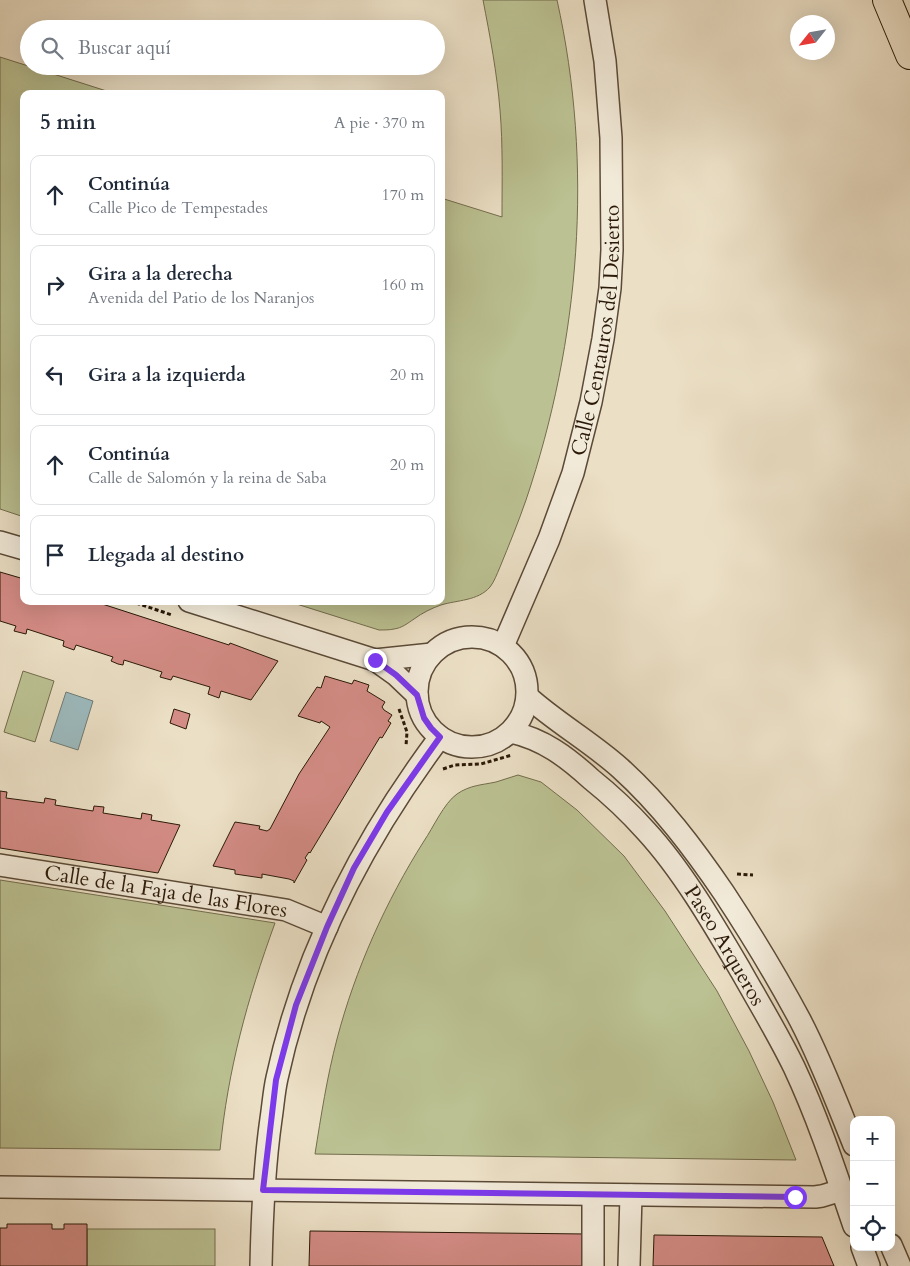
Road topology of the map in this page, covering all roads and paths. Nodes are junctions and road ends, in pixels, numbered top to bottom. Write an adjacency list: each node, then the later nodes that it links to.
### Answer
1 (595, 0): 8 (street, Calle Centauros del Desierto)
2 (887, 0): 3 (highway)
3 (910, 55)
4 (0, 542): 5 (street)
5 (20, 548)
6 (156, 605): 7 (path)
7 (182, 609): 10 (street)
8 (503, 646): 9 (street); 12 (street)
9 (432, 654): 10 (street); 11 (street)
10 (375, 660): 11 (street)
11 (417, 695): 15 (street)
12 (528, 697): 14 (street); 21 (street, Paseo Arqueros)
13 (396, 703): 16 (path)
14 (511, 732): 15 (street); 24 (street, Paseo Arqueros)
15 (440, 737): 20 (street)
16 (408, 752)
17 (516, 754): 18 (path)
18 (438, 773)
19 (0, 865): 20 (street, Calle de la Faja de las Flores)
20 (327, 927): 23 (street)
21 (850, 1135)
22 (0, 1187): 23 (street)
23 (263, 1190): 25 (street); 30 (street)
24 (842, 1190): 26 (street); 27 (street, Paseo Arqueros)
25 (593, 1194): 26 (street); 31 (street)
26 (631, 1195): 32 (street)
27 (850, 1214)
28 (863, 1251): 33 (street)
29 (894, 1251): 34 (street)
30 (261, 1266)
31 (593, 1266)
32 (629, 1266)
33 (869, 1266)
34 (900, 1266)

